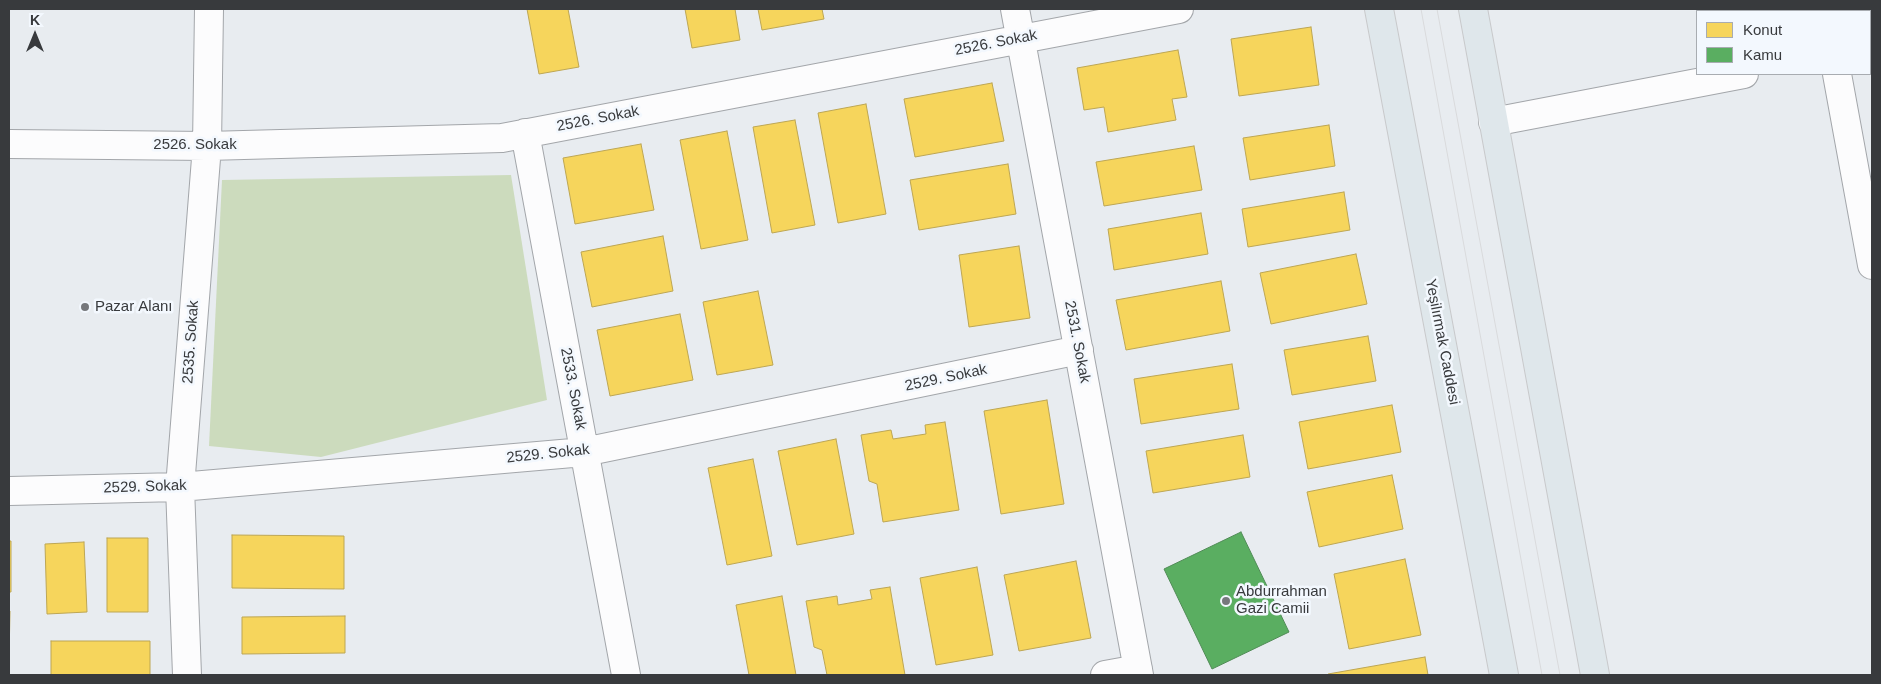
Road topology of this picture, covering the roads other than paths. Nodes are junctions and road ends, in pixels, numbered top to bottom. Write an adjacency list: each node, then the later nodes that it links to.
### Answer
1 (209, 9): 12 (street, 2535. Sokak)
2 (1015, 9): 6 (street, 2531. Sokak)
3 (1179, 9): 6 (street, 2526. Sokak)
4 (1379, 9): 22 (main road, Yeşilırmak Caddesi)
5 (1473, 9): 9 (main road)
6 (1021, 38): 10 (street, 2526. Sokak); 14 (street, 2531. Sokak)
7 (1739, 75): 9 (street)
8 (1837, 75): 13 (street)
9 (1494, 122): 23 (main road)
10 (525, 133): 12 (street, 2526. Sokak); 15 (street, 2533. Sokak)
11 (9, 144): 12 (street, 2526. Sokak)
12 (207, 146): 16 (street, 2535. Sokak)
13 (1872, 265)
14 (1079, 350): 15 (street, 2529. Sokak); 18 (street, 2531. Sokak)
15 (584, 452): 16 (street, 2529. Sokak); 20 (street, 2533. Sokak)
16 (180, 487): 17 (street, 2529. Sokak); 19 (street, 2535. Sokak)
17 (9, 491)
18 (1138, 672): 21 (street)
19 (187, 675)
20 (626, 675)
21 (1105, 675)
22 (1504, 675)
23 (1595, 675)

